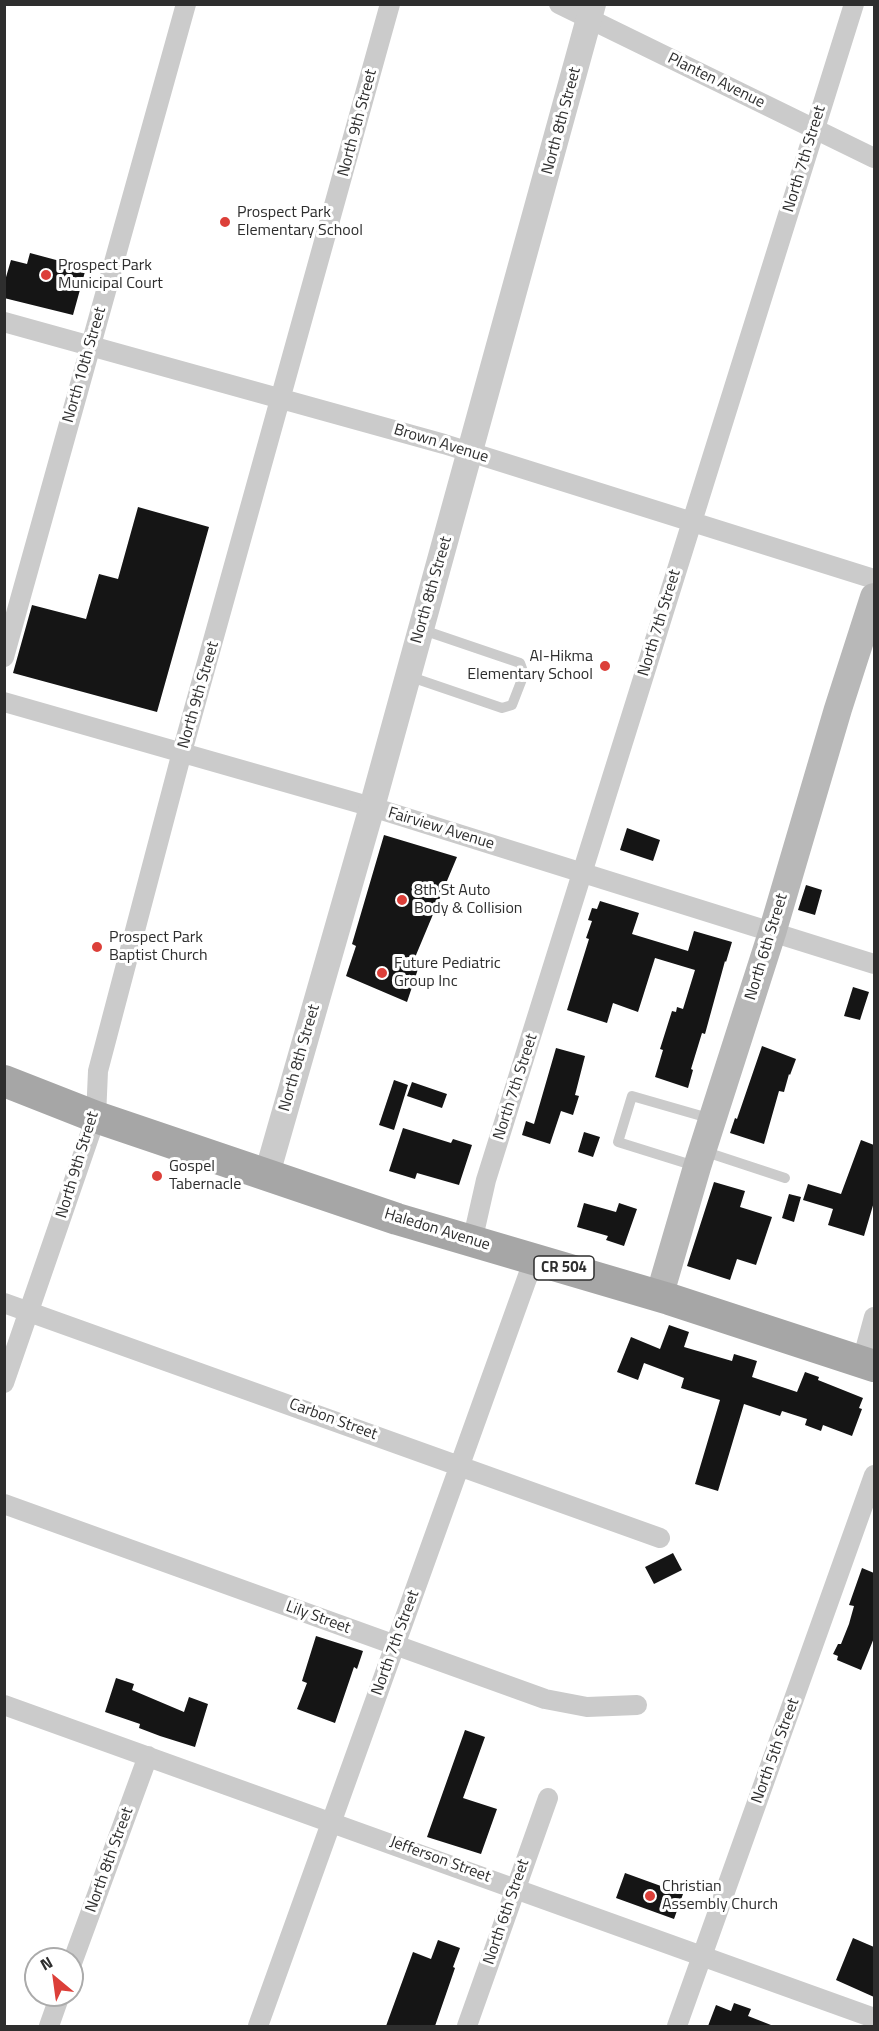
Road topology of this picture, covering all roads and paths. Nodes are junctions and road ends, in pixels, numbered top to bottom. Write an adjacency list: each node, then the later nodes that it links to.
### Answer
1 (186, 4): 9 (street, North 10th Street)
2 (390, 4): 10 (street, North 9th Street)
3 (559, 4): 5 (street, Planten Avenue)
4 (854, 4): 6 (street, North 7th Street)
5 (591, 12): 6 (street, Planten Avenue); 11 (street, North 8th Street)
6 (814, 129): 7 (street, Planten Avenue); 12 (street, North 7th Street)
7 (874, 158)
8 (4, 322): 9 (street, Brown Avenue)
9 (91, 346): 10 (street, Brown Avenue); 16 (street, North 10th Street)
10 (281, 398): 11 (street, Brown Avenue); 19 (street, North 9th Street)
11 (471, 453): 12 (street, Brown Avenue); 15 (street, North 8th Street)
12 (691, 523): 13 (street, Brown Avenue); 21 (street, North 7th Street)
13 (874, 579)
14 (874, 597): 22 (main road, North 6th Street)
15 (420, 628): 17 (street, North 8th Street); 17 (lane)
16 (4, 657)
17 (408, 676): 20 (street, North 8th Street)
18 (4, 702): 19 (street, Fairview Avenue)
19 (182, 752): 20 (street, Fairview Avenue); 25 (street, North 9th Street)
20 (372, 807): 21 (street, Fairview Avenue); 28 (street, North 8th Street)
21 (583, 873): 22 (street, Fairview Avenue); 30 (street, North 7th Street)
22 (772, 933): 23 (street, Fairview Avenue); 26 (main road, North 6th Street)
23 (874, 964)
24 (4, 1081): 25 (main road, Haledon Avenue / CR 504)
25 (96, 1117): 28 (main road, Haledon Avenue / CR 504); 34 (street, North 9th Street)
26 (713, 1119): 27 (main road, North 6th Street); 27 (lane)
27 (700, 1159): 29 (lane); 32 (main road, North 6th Street)
28 (267, 1174): 30 (main road, Haledon Avenue / CR 504)
29 (784, 1178)
30 (472, 1242): 31 (main road, Haledon Avenue / CR 504)
31 (534, 1259): 32 (main road, Haledon Avenue / CR 504); 38 (street, North 7th Street)
32 (660, 1297): 36 (main road, Haledon Avenue / CR 504)
33 (4, 1303): 34 (street, Carbon Street)
34 (30, 1312): 37 (street, North 9th Street); 38 (street, Carbon Street)
35 (874, 1317): 36 (street)
36 (868, 1363)
37 (4, 1383)
38 (460, 1465): 41 (street, Carbon Street); 42 (street, North 7th Street)
39 (874, 1475): 50 (street, North 5th Street)
40 (4, 1504): 42 (street, Lily Street)
41 (660, 1538)
42 (395, 1644): 44 (street, Lily Street); 47 (street, North 7th Street)
43 (4, 1705): 45 (street, Jefferson Street)
44 (637, 1705)
45 (148, 1756): 47 (street, Jefferson Street); 49 (street, North 8th Street)
46 (548, 1798): 48 (street, North 6th Street)
47 (332, 1822): 48 (street, Jefferson Street); 54 (street, North 7th Street)
48 (516, 1887): 50 (street, Jefferson Street); 55 (street, North 6th Street)
49 (78, 1947)
50 (703, 1955): 52 (street, Jefferson Street); 56 (street, North 5th Street)
51 (56, 2007): 53 (street)
52 (874, 2018)
53 (49, 2026)
54 (258, 2026)
55 (467, 2026)
56 (677, 2026)

